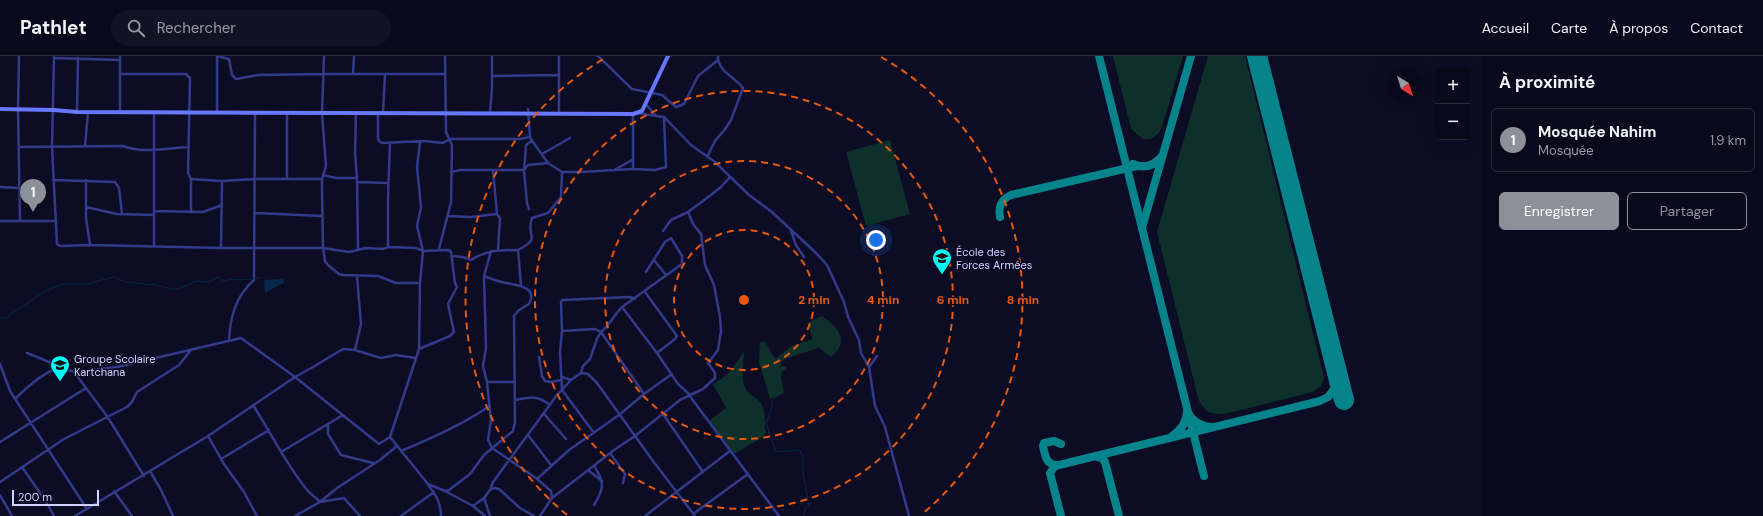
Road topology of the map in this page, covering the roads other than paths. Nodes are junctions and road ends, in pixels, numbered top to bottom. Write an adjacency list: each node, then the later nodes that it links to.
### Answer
1 (19, 56): 24 (street)
2 (217, 56): 15 (street); 34 (street)
3 (324, 56): 15 (street)
4 (354, 56): 16 (street)
5 (445, 56): 18 (street)
6 (492, 56): 20 (street)
7 (559, 56): 19 (street)
8 (598, 56): 21 (street)
9 (668, 56): 21 (street)
10 (54, 57): 11 (street); 25 (street)
11 (78, 58): 12 (street); 28 (street)
12 (120, 58): 14 (street)
13 (718, 58): 21 (street); 57 (street)
14 (121, 74): 26 (street); 33 (street)
15 (323, 74): 16 (street); 37 (street)
16 (353, 74): 17 (street)
17 (385, 74): 18 (street); 32 (street)
18 (445, 74): 39 (street)
19 (558, 75): 20 (street); 41 (street)
20 (492, 76): 40 (street)
21 (651, 92): 22 (street)
22 (646, 103): 42 (street); 43 (street)
23 (0, 109): 24 (street)
24 (18, 109): 25 (street); 51 (street)
25 (54, 110): 28 (street); 52 (street)
26 (120, 111): 29 (street); 30 (street)
27 (528, 111): 40 (street); 41 (street); 45 (street)
28 (77, 112): 29 (street)
29 (88, 112): 53 (street)
30 (154, 112): 33 (street); 55 (street)
31 (378, 112): 32 (street); 38 (street); 50 (street)
32 (383, 112): 39 (street)
33 (189, 113): 34 (street); 54 (street)
34 (217, 113): 35 (street)
35 (255, 113): 36 (street); 70 (street)
36 (287, 113): 37 (street); 71 (street)
37 (322, 113): 38 (street); 66 (street)
38 (356, 113): 68 (street)
39 (445, 114): 40 (street); 47 (street)
40 (490, 114)
41 (559, 114): 42 (street)
42 (635, 114): 43 (street); 58 (street)
43 (656, 116): 44 (street)
44 (664, 117): 57 (street); 60 (street)
45 (530, 137): 47 (street); 49 (street)
46 (570, 138): 56 (street)
47 (450, 139): 48 (street); 64 (street)
48 (420, 142): 50 (street); 106 (street)
49 (533, 142): 56 (street); 62 (street)
50 (390, 143): 77 (street)
51 (19, 147): 52 (street); 79 (street)
52 (52, 147): 53 (street); 73 (street)
53 (85, 147): 55 (street)
54 (189, 147): 55 (street); 69 (street)
55 (154, 149): 85 (street)
56 (542, 154): 59 (street)
57 (707, 157): 67 (street)
58 (632, 160): 60 (street); 63 (street)
59 (548, 163): 62 (street); 65 (street)
60 (633, 169): 63 (street)
61 (493, 170): 62 (street); 64 (street); 88 (street)
62 (524, 170): 82 (street)
63 (614, 170): 65 (street)
64 (451, 172): 90 (street)
65 (562, 172): 105 (street)
66 (323, 175): 68 (street); 72 (street)
67 (730, 177): 84 (street); 94 (street)
68 (357, 178): 76 (street)
69 (191, 179): 75 (street); 83 (street)
70 (255, 179): 71 (street); 75 (street); 86 (street)
71 (287, 179): 72 (street)
72 (322, 179): 89 (street)
73 (53, 180): 74 (street); 92 (street)
74 (86, 180): 81 (street); 87 (street)
75 (222, 181): 80 (street)
76 (357, 182): 77 (street); 102 (street)
77 (388, 183): 99 (street)
78 (0, 187): 79 (street)
79 (19, 188): 91 (street)
80 (222, 205): 83 (street); 100 (street)
81 (86, 207): 87 (street); 96 (street)
82 (530, 209)
83 (191, 212): 85 (street)
84 (688, 212): 95 (street); 146 (street)
85 (154, 213): 87 (street); 97 (street)
86 (255, 213): 89 (street); 98 (street)
87 (122, 214)
88 (498, 214): 90 (street); 104 (street)
89 (322, 216): 101 (street)
90 (448, 216): 103 (street)
91 (20, 221): 92 (street); 93 (street)
92 (55, 221): 96 (street)
93 (0, 222)
94 (790, 230): 109 (street); 133 (street)
95 (663, 231)
96 (90, 245): 97 (street)
97 (154, 246): 100 (street)
98 (255, 247): 100 (street); 101 (street); 122 (street)
99 (388, 247): 102 (street); 106 (street)
100 (221, 248)
101 (323, 248): 102 (street); 113 (street)
102 (358, 250)
103 (440, 250): 106 (street); 108 (street)
104 (498, 250): 105 (street); 107 (street)
105 (518, 250): 116 (street)
106 (423, 251): 115 (street)
107 (491, 252): 108 (street); 114 (street)
108 (452, 256): 123 (street)
109 (804, 257)
110 (654, 260): 111 (street); 112 (street); 112 (street)
111 (646, 272)
112 (666, 275): 117 (street)
113 (357, 276): 115 (street); 125 (street)
114 (484, 276): 116 (street); 141 (street)
115 (420, 282): 123 (street)
116 (521, 285): 142 (street)
117 (645, 292): 118 (street); 126 (street)
118 (635, 299): 119 (street); 120 (street)
119 (622, 307): 121 (street); 126 (street)
120 (562, 331): 121 (street); 138 (street)
121 (601, 332): 135 (street); 145 (street)
122 (229, 340): 124 (street); 137 (street)
123 (419, 349): 130 (street)
124 (192, 350): 134 (street); 156 (street)
125 (355, 350): 130 (street); 137 (street)
126 (657, 353): 136 (street)
127 (27, 354): 132 (street)
128 (877, 356): 133 (street)
129 (539, 357): 139 (street)
130 (415, 358): 164 (street)
131 (0, 364): 147 (street)
132 (60, 367): 134 (street); 147 (street)
133 (869, 367): 219 (street)
134 (74, 372): 143 (street)
135 (581, 373): 140 (street); 153 (street)
136 (672, 374): 145 (street); 146 (street)
137 (295, 377): 149 (street); 155 (street)
138 (562, 377): 139 (street); 140 (street)
139 (562, 380): 144 (street)
140 (571, 380): 144 (street)
141 (487, 382): 142 (street); 151 (street)
142 (515, 382): 148 (street)
143 (86, 388): 156 (street); 157 (street)
144 (562, 390): 150 (street); 160 (street)
145 (644, 394): 153 (street)
146 (689, 395): 154 (street); 171 (street)
147 (15, 398): 157 (street)
148 (516, 400): 150 (street); 168 (street)
149 (253, 405): 159 (street); 162 (street)
150 (550, 405): 152 (street)
151 (489, 407): 168 (street); 170 (street)
152 (544, 414): 161 (street); 165 (street)
153 (619, 414): 160 (street); 163 (street)
154 (663, 414): 163 (street); 182 (street)
155 (343, 415): 158 (street); 164 (street)
156 (107, 416): 169 (street); 184 (street)
157 (30, 423): 166 (street); 169 (street)
158 (328, 425): 172 (street); 176 (street)
159 (269, 430): 172 (street); 174 (street)
160 (594, 433): 177 (street)
161 (528, 435): 175 (street); 177 (street)
162 (208, 436): 174 (street); 180 (street)
163 (635, 436): 173 (street); 194 (street)
164 (390, 437): 167 (street)
165 (566, 439)
166 (0, 442)
167 (397, 446): 170 (street); 176 (street)
168 (492, 448): 175 (street); 192 (street)
169 (48, 451): 179 (street); 201 (street)
170 (400, 451): 189 (street)
171 (730, 451): 182 (street); 183 (street)
172 (281, 452): 198 (street)
173 (610, 453): 178 (street); 188 (street)
174 (221, 459): 208 (street)
175 (510, 461): 185 (street); 190 (street)
176 (374, 463): 198 (street)
177 (551, 465): 185 (street)
178 (594, 466): 181 (street); 186 (street)
179 (22, 467): 187 (street); 204 (street)
180 (150, 471): 184 (street); 207 (street)
181 (589, 471): 186 (street); 197 (street)
182 (703, 472): 194 (street)
183 (748, 474): 202 (street); 218 (street)
184 (144, 476): 191 (street)
185 (537, 479): 197 (street)
186 (602, 481): 199 (street)
187 (0, 482)
188 (623, 483)
189 (428, 484): 192 (street); 193 (street)
190 (490, 490): 196 (street); 215 (street)
191 (114, 491): 201 (street); 206 (street)
192 (445, 491): 200 (street)
193 (434, 492): 211 (street); 212 (street)
194 (676, 492): 202 (street); 217 (street)
195 (0, 495): 203 (street)
196 (484, 498): 200 (street); 214 (street)
197 (552, 498): 216 (street)
198 (320, 502): 209 (street); 210 (street)
199 (594, 505)
200 (473, 506): 213 (street)
201 (87, 509): 205 (street)
202 (694, 515)
203 (12, 516)
204 (54, 516)
205 (75, 516)
206 (132, 516)
207 (173, 516)
208 (257, 516)
209 (295, 516)
210 (360, 516)
211 (401, 516)
212 (441, 516)
213 (485, 516)
214 (490, 516)
215 (534, 516)
216 (540, 516)
217 (645, 516)
218 (779, 516)
219 (909, 516)

